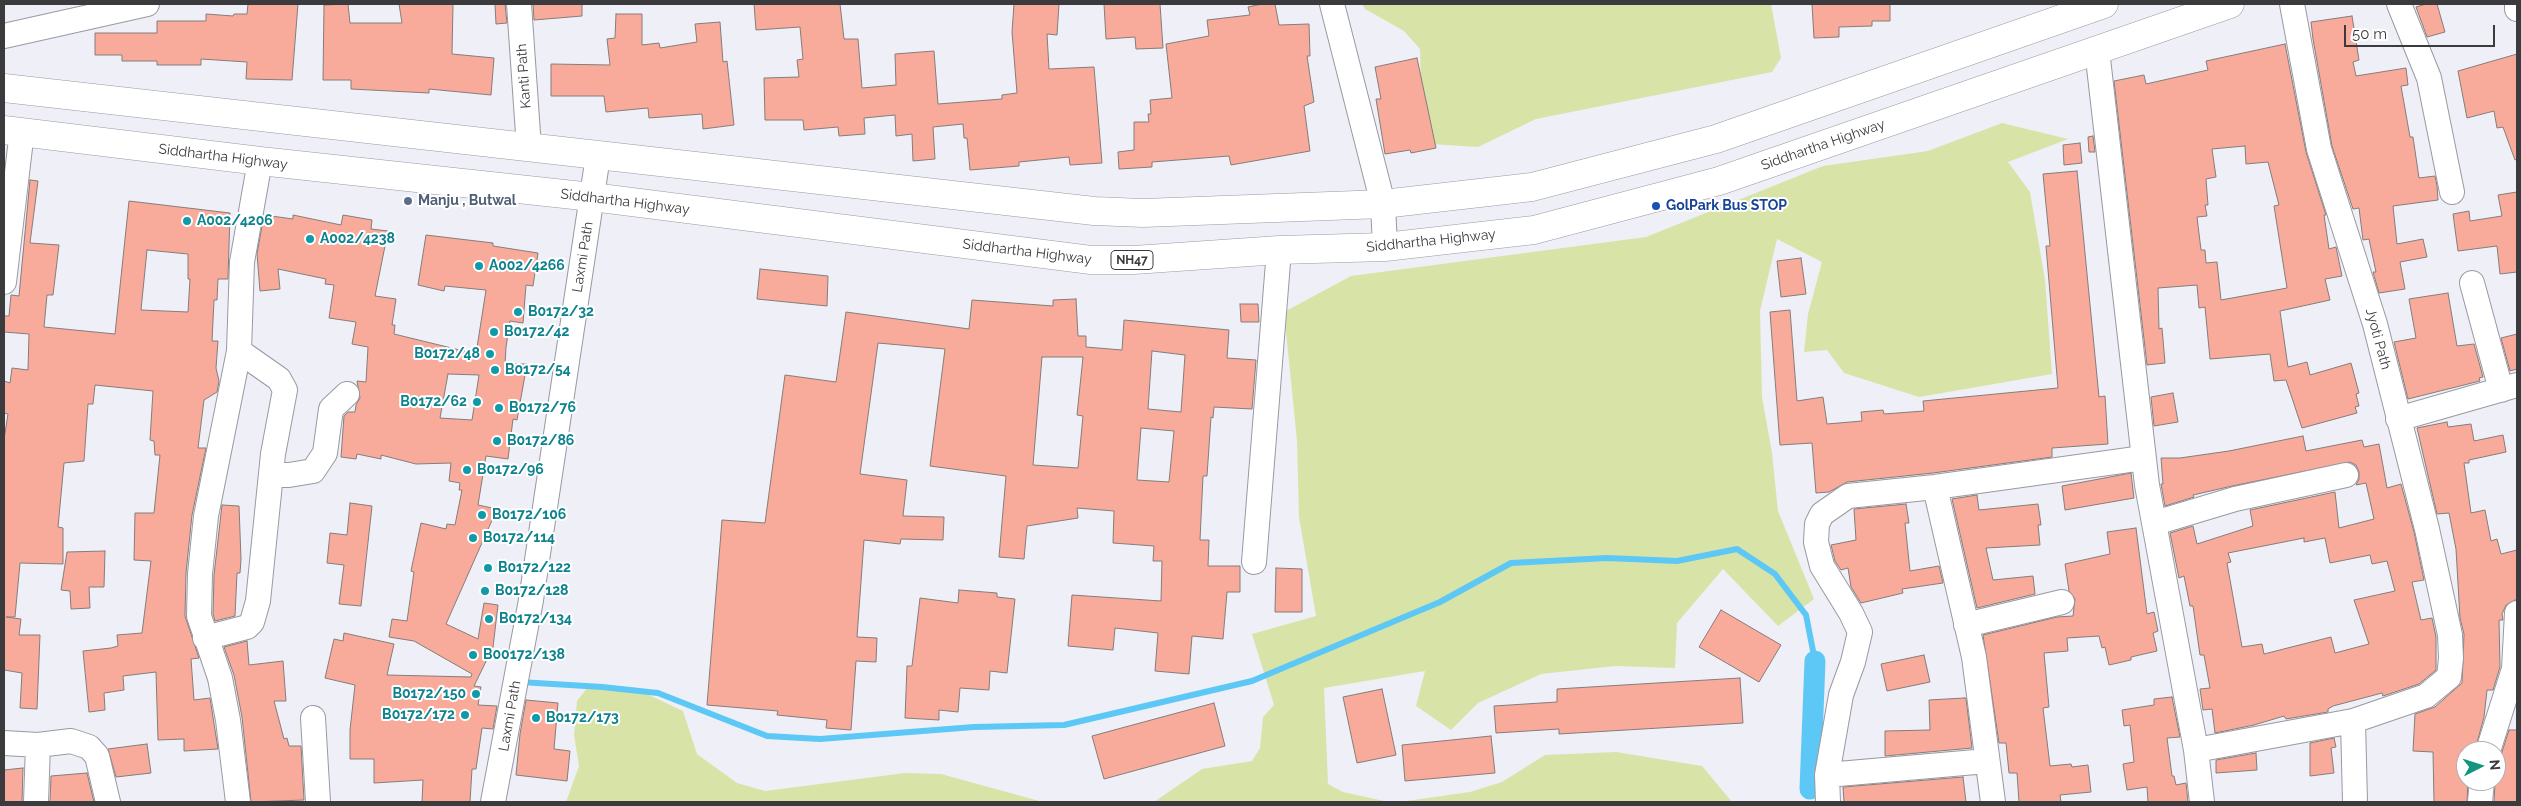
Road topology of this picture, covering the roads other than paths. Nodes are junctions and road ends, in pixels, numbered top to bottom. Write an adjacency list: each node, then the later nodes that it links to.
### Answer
1 (147, 4): 10 (street)
2 (519, 4): 14 (street, Kanti Path)
3 (1332, 4): 19 (street)
4 (2104, 4): 19 (highway)
5 (2230, 4): 11 (highway, Siddhartha Highway / NH47)
6 (2292, 4): 27 (street, Jyoti Path)
7 (2398, 4): 17 (street)
8 (2517, 4): 9 (street)
9 (2517, 9)
10 (4, 36)
11 (2097, 50): 20 (highway, Siddhartha Highway / NH47); 28 (street)
12 (4, 88): 14 (highway)
13 (13, 131): 16 (highway, Siddhartha Highway / NH47); 22 (street)
14 (529, 148): 15 (highway)
15 (598, 156): 18 (street, Laxmi Path); 19 (highway)
16 (260, 161): 18 (highway, Siddhartha Highway / NH47); 24 (street)
17 (2452, 192)
18 (592, 197): 21 (highway, Siddhartha Highway / NH47); 50 (street, Laxmi Path)
19 (1384, 204): 20 (street)
20 (1385, 247): 21 (highway, Siddhartha Highway / NH47)
21 (1279, 250): 33 (street)
22 (4, 282)
23 (2472, 283): 25 (street)
24 (239, 351): 29 (street); 37 (street)
25 (2509, 387): 27 (street)
26 (348, 394): 29 (street)
27 (2398, 419): 39 (street, Jyoti Path)
28 (2143, 458): 31 (street); 32 (street)
29 (272, 474): 37 (street)
30 (2346, 476): 32 (street)
31 (1935, 487): 36 (street); 45 (street)
32 (2154, 523): 43 (street)
33 (1254, 562)
34 (2062, 602): 36 (street)
35 (2517, 613): 40 (street)
36 (1966, 625): 44 (street)
37 (205, 638): 48 (street)
38 (313, 718): 49 (street)
39 (2353, 720): 43 (street); 54 (street)
40 (2491, 741)
41 (4, 743): 42 (street)
42 (38, 745): 46 (street); 47 (street)
43 (2196, 750): 53 (street)
44 (1987, 761): 45 (street); 52 (street)
45 (1827, 775): 51 (street)
46 (36, 802)
47 (108, 802)
48 (238, 802)
49 (318, 802)
50 (493, 802)
51 (1828, 802)
52 (1993, 802)
53 (2202, 802)
54 (2355, 802)

